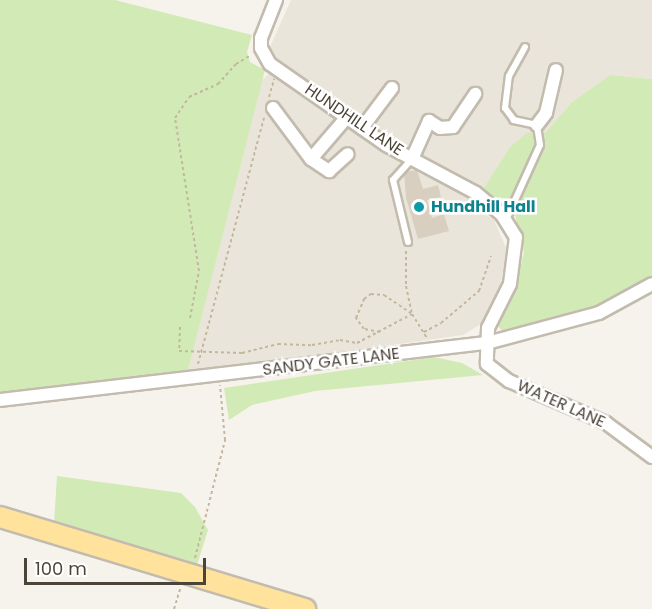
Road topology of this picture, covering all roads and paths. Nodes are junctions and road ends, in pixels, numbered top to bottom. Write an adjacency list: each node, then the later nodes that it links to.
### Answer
1 (276, 0): 3 (street)
2 (525, 47): 10 (lane)
3 (261, 48): 4 (street, HUNDHILL LANE); 20 (path)
4 (277, 70): 8 (path); 9 (street, HUNDHILL LANE)
5 (556, 70): 10 (street)
6 (392, 88): 11 (street)
7 (475, 94): 14 (street)
8 (268, 109): 13 (street); 26 (path)
9 (347, 117): 11 (street, HUNDHILL LANE); 13 (street)
10 (537, 125): 15 (lane)
11 (362, 128): 14 (street, HUNDHILL LANE)
12 (348, 154): 13 (street)
13 (311, 159)
14 (412, 159): 15 (street, HUNDHILL LANE); 16 (lane)
15 (506, 221): 24 (street, HUNDHILL LANE)
16 (408, 242): 19 (path)
17 (491, 256): 23 (path)
18 (652, 284): 24 (street, SANDY GATE LANE)
19 (412, 314): 22 (path); 22 (path); 23 (path)
20 (190, 318)
21 (180, 327): 26 (path)
22 (380, 332): 26 (path)
23 (424, 332): 25 (path)
24 (487, 343): 25 (street, SANDY GATE LANE); 30 (street, WATER LANE)
25 (427, 350): 27 (street, SANDY GATE LANE)
26 (201, 351): 28 (path)
27 (219, 375): 28 (street, SANDY GATE LANE); 32 (path)
28 (194, 378): 29 (street, SANDY GATE LANE)
29 (0, 400)
30 (652, 457)
31 (0, 517): 32 (main road)
32 (188, 575): 33 (path); 34 (main road)
33 (174, 609)
34 (305, 609)

